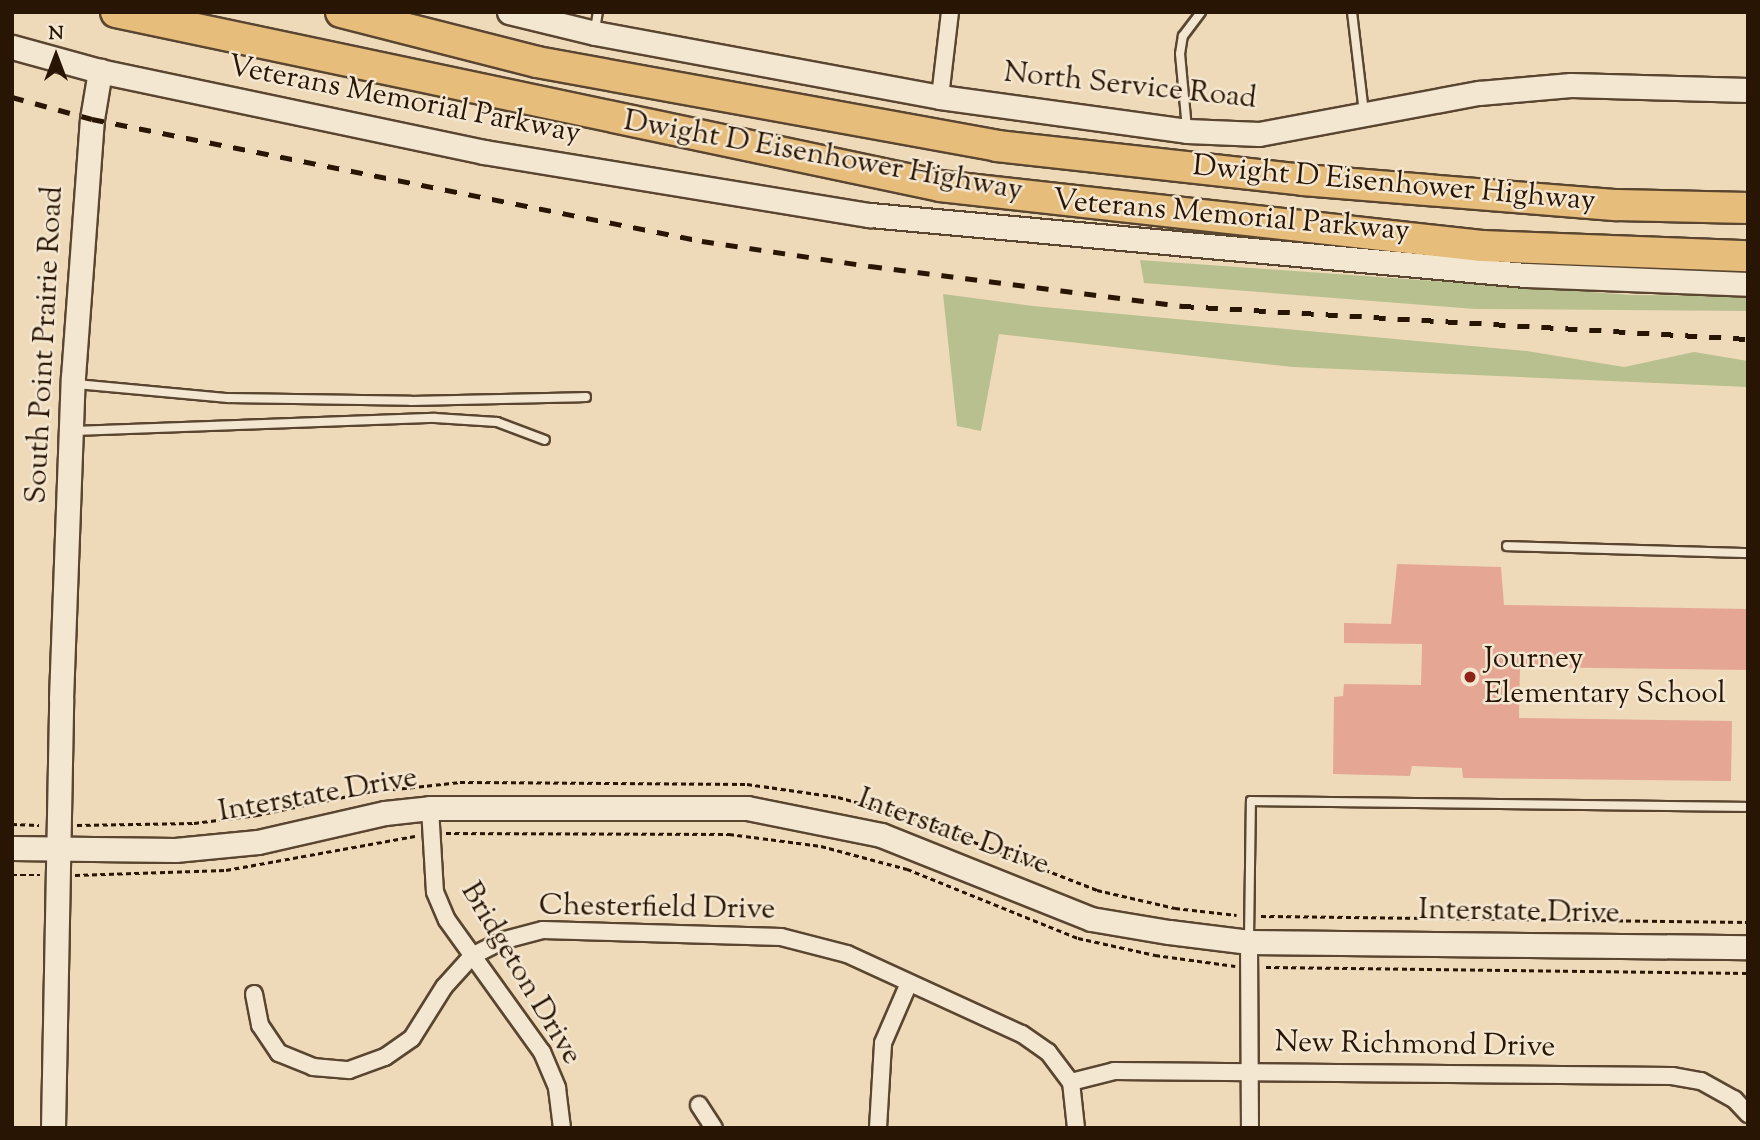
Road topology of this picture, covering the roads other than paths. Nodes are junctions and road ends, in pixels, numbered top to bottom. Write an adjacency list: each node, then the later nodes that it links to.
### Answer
1 (117, 12): 15 (highway, Dwight D Eisenhower Highway)
2 (341, 12): 14 (highway, Dwight D Eisenhower Highway)
3 (509, 12): 7 (street, North Service Road)
4 (950, 12): 11 (street)
5 (1201, 12): 13 (lane)
6 (1352, 12): 12 (lane)
7 (596, 23): 11 (street, North Service Road)
8 (12, 47): 9 (street, Veterans Memorial Parkway)
9 (100, 71): 16 (street, Veterans Memorial Parkway); 17 (street, South Point Prairie Road)
10 (1748, 90): 12 (street, North Service Road)
11 (940, 97): 13 (street, North Service Road)
12 (1365, 116): 13 (street, North Service Road)
13 (1187, 131)
14 (1748, 208)
15 (1748, 256)
16 (1748, 284)
17 (73, 384): 18 (lane); 19 (street, South Point Prairie Road)
18 (586, 397)
19 (71, 431): 20 (lane); 26 (street, South Point Prairie Road)
20 (545, 440)
21 (1507, 546): 22 (lane)
22 (1748, 552)
23 (1748, 807): 27 (lane)
24 (430, 808): 26 (street, Interstate Drive); 27 (street, Interstate Drive); 29 (street, Bridgeton Drive)
25 (12, 848): 26 (street, Interstate Drive)
26 (60, 849): 36 (street, South Point Prairie Road)
27 (1249, 942): 28 (street, Interstate Drive); 32 (street)
28 (1748, 947)
29 (472, 956): 30 (street, Chesterfield Drive); 31 (street, Chesterfield Drive); 37 (street, Bridgeton Drive)
30 (909, 983): 33 (street, Chesterfield Drive); 39 (street)
31 (254, 994)
32 (1250, 1072): 33 (street, New Richmond Drive); 35 (street, New Richmond Drive); 41 (street)
33 (1071, 1082): 40 (street)
34 (699, 1105): 38 (street)
35 (1748, 1114)
36 (53, 1128)
37 (562, 1128)
38 (714, 1128)
39 (878, 1128)
40 (1076, 1128)
41 (1250, 1128)

